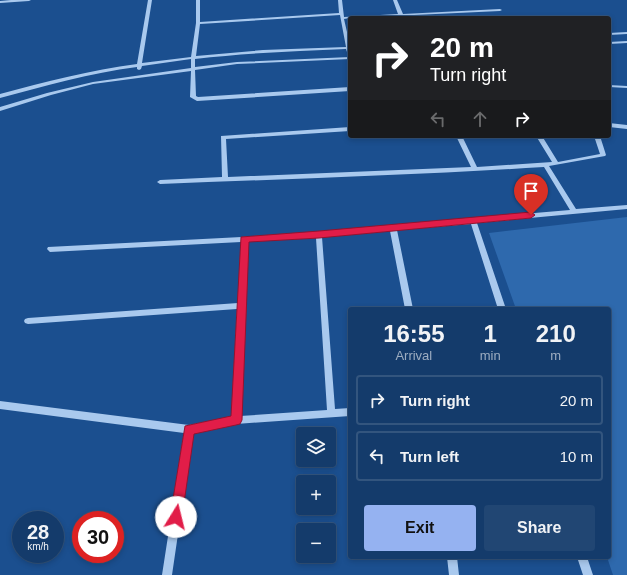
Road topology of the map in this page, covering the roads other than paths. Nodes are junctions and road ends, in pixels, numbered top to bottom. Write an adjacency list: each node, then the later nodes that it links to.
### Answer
1 (29, 0): 6 (street)
2 (150, 0): 19 (street)
3 (198, 0): 10 (street)
4 (340, 0): 9 (street)
5 (395, 0): 8 (street)
6 (0, 2)
7 (500, 10): 8 (street)
8 (401, 15): 9 (street)
9 (341, 16): 10 (street); 15 (street)
10 (198, 23): 17 (street)
11 (627, 33): 12 (street)
12 (611, 34)
13 (627, 42): 14 (street)
14 (611, 43)
15 (348, 44)
16 (348, 48): 17 (street)
17 (193, 58): 19 (street); 20 (street)
18 (348, 58): 20 (street)
19 (140, 66): 21 (street); 22 (street)
20 (193, 68): 21 (street); 25 (street)
21 (138, 76): 27 (street)
22 (39, 85): 26 (street); 27 (street)
23 (611, 86): 24 (street)
24 (627, 87)
25 (348, 89)
26 (0, 96)
27 (40, 96): 28 (street)
28 (0, 109)
29 (611, 125): 30 (street)
30 (627, 127)
31 (348, 130): 38 (street)
32 (460, 138): 37 (street)
33 (540, 138): 36 (street)
34 (598, 138): 36 (street)
35 (545, 164): 36 (street); 37 (street); 41 (street)
36 (556, 164)
37 (475, 169): 38 (street)
38 (225, 180): 39 (street)
39 (160, 182)
40 (627, 207): 41 (street)
41 (574, 211): 42 (street)
42 (473, 220): 43 (street); 49 (street)
43 (393, 228): 44 (street); 48 (street)
44 (319, 234): 45 (street); 53 (street)
45 (244, 239): 46 (street); 47 (street)
46 (50, 249)
47 (242, 306): 50 (street); 54 (street)
48 (409, 307)
49 (501, 307)
50 (28, 321)
51 (0, 405): 55 (street)
52 (348, 412): 53 (street)
53 (331, 414): 54 (street)
54 (236, 420): 55 (street)
55 (189, 429): 58 (street)
56 (452, 559): 59 (street)
57 (583, 559): 60 (street)
58 (167, 575)
59 (454, 575)
60 (588, 575)

